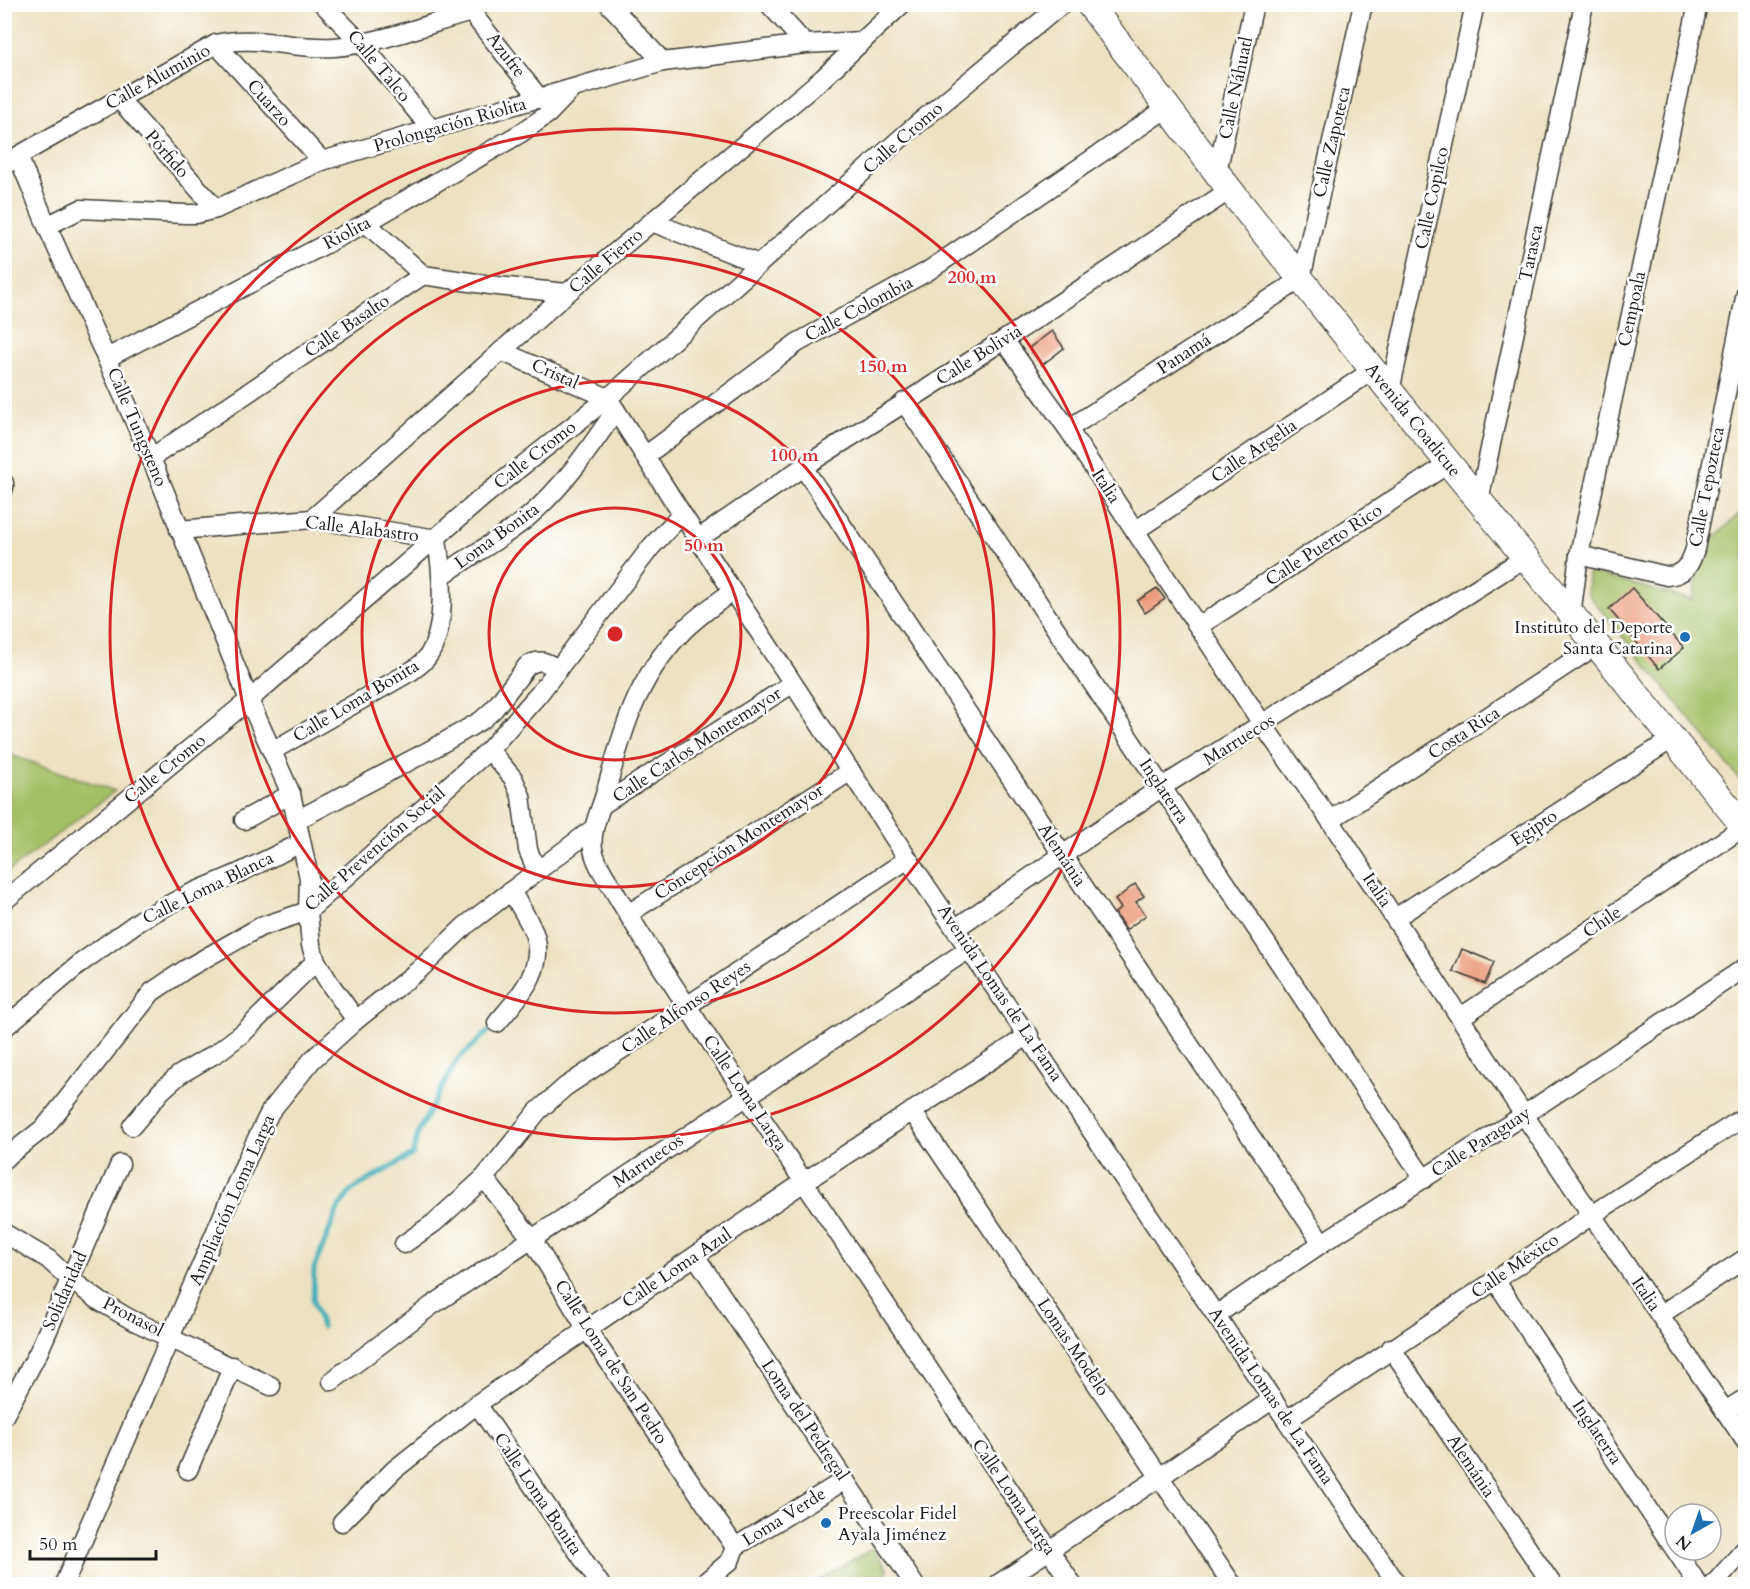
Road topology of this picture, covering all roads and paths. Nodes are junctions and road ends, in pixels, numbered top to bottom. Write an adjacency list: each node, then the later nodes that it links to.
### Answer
1 (323, 4): 14 (street, Calle Talco)
2 (609, 4): 17 (street)
3 (769, 4): 15 (street)
4 (902, 4): 13 (street, Calle Fierro)
5 (1062, 4): 30 (street, Calle Cromo)
6 (1089, 4): 21 (street, Avenida Coatlicue)
7 (1254, 4): 25 (street, Calle Náhuatl)
8 (1363, 4): 32 (street, Calle Zapoteca)
9 (1474, 4): 40 (street, Calle Copilco)
10 (1584, 4): 50 (street, Tarasca)
11 (1696, 5): 57 (street, Cempoala)
12 (476, 8): 14 (street, Calle Aluminio); 20 (street, Azufre)
13 (863, 41): 15 (street, Prolongación Riolita); 27 (street, Calle Fierro)
14 (362, 44): 16 (street, Calle Aluminio); 22 (street, Calle Talco)
15 (806, 44): 17 (street, Prolongación Riolita)
16 (216, 45): 19 (street, Calle Aluminio); 24 (street, Cuarzo)
17 (663, 62): 18 (street, Prolongación Riolita)
18 (573, 87): 20 (street, Prolongación Riolita); 28 (street, Riolita)
19 (119, 99): 23 (street, Calle Aluminio); 26 (street, Pórfido)
20 (540, 99): 22 (street, Prolongación Riolita)
21 (1167, 108): 25 (street, Avenida Coatlicue); 44 (street, Calle Colombia)
22 (432, 130): 24 (street, Prolongación Riolita)
23 (11, 161): 29 (street, Calle Tungsteno)
24 (322, 161): 26 (street, Prolongación Riolita)
25 (1224, 181): 32 (street, Avenida Coatlicue); 35 (street, Calle Bolivia)
26 (216, 209): 29 (street, Prolongación Riolita)
27 (652, 222): 30 (street); 33 (street, Calle Fierro)
28 (366, 223): 31 (street); 38 (street, Riolita)
29 (46, 226): 38 (street, Calle Tungsteno)
30 (759, 264): 42 (street, Calle Cromo)
31 (423, 275): 33 (street); 45 (street, Calle Basalto)
32 (1301, 279): 39 (street, Avenida Coatlicue); 43 (street, Panamá)
33 (567, 293): 37 (street, Calle Fierro)
34 (1746, 293): 36 (street, Calle Tepozteca)
35 (1004, 340): 41 (street, Calle Bolivia); 43 (street, Italia)
36 (1740, 349): 57 (street, Calle Tepozteca)
37 (501, 351): 42 (street, Cristal); 52 (street, Calle Fierro)
38 (107, 358): 45 (street, Calle Tungsteno)
39 (1373, 370): 40 (street, Avenida Coatlicue); 54 (street, Calle Argelia)
40 (1390, 391): 46 (street, Avenida Coatlicue)
41 (904, 402): 47 (street, Calle Bolivia); 72 (street, Inglaterra)
42 (611, 404): 44 (street, Avenida Lomas de La Fama); 55 (street, Calle Cromo); 59 (street, Loma Bonita)
43 (1068, 429): 54 (street, Italia)
44 (645, 456): 51 (street, Avenida Lomas de La Fama)
45 (151, 458): 53 (street, Calle Tungsteno)
46 (1448, 464): 50 (street, Avenida Coatlicue); 62 (street, Calle Puerto Rico)
47 (804, 466): 56 (street, Calle Bolivia); 81 (street, Alemánia)
48 (4, 483): 49 (street)
49 (4, 488)
50 (1479, 501): 58 (street, Avenida Coatlicue)
51 (681, 514): 56 (street, Avenida Lomas de La Fama); 64 (street, Calle Prevención Social)
52 (312, 519): 53 (street, Calle Alabastro); 55 (street, Calle Alabastro)
53 (179, 530): 66 (street, Calle Tungsteno)
54 (1135, 531): 62 (street, Italia)
55 (437, 538): 59 (street, Calle Loma Bonita); 66 (street, Calle Cromo)
56 (698, 539): 60 (street, Avenida Lomas de La Fama)
57 (1579, 555): 61 (street, Cempoala)
58 (1526, 557): 61 (street, Avenida Coatlicue); 67 (street, Marruecos)
59 (443, 575): 70 (street, Calle Loma Bonita)
60 (732, 591): 65 (street, Avenida Lomas de La Fama); 74 (street, Calle Loma Larga)
61 (1571, 615): 63 (street, Avenida Coatlicue)
62 (1199, 626): 67 (street, Italia)
63 (1597, 645): 68 (street, Avenida Coatlicue); 77 (street, Costa Rica)
64 (558, 670): 69 (street, Calle Prevención Social); 76 (street)
65 (792, 684): 71 (street, Avenida Lomas de La Fama); 74 (street, Calle Carlos Montemayor)
66 (249, 700): 70 (street); 85 (street, Calle Cromo)
67 (1263, 725): 72 (street, Marruecos); 77 (street, Italia)
68 (1672, 739): 79 (street, Avenida Coatlicue); 88 (street, Egipto)
69 (489, 750): 83 (street); 86 (street, Calle Prevención Social)
70 (272, 752): 73 (street)
71 (851, 771): 82 (street, Avenida Lomas de La Fama); 87 (street, Concepción Montemayor)
72 (1162, 788): 81 (street, Marruecos); 107 (street, Inglaterra)
73 (291, 795): 75 (street); 76 (street)
74 (602, 805): 78 (street, Calle Loma Larga)
75 (244, 820)
76 (297, 820): 80 (street)
77 (1330, 820): 88 (street, Italia)
78 (594, 828): 83 (street, Ampliación Loma Larga); 87 (street, Calle Loma Larga)
79 (1745, 828): 94 (street, Chile)
80 (301, 843): 86 (street); 97 (street, Calle Loma Blanca)
81 (1061, 854): 89 (street, Marruecos); 112 (street, Alemánia)
82 (908, 859): 89 (street, Avenida Lomas de La Fama); 93 (street, Calle Alfonso Reyes)
83 (537, 871): 84 (street, Ampliación Loma Larga)
84 (512, 891): 95 (street, Ampliación Loma Larga); 96 (street)
85 (4, 901)
86 (308, 911): 91 (street); 104 (street, Calle Prevención Social)
87 (628, 914): 93 (street, Calle Loma Larga)
88 (1395, 918): 94 (street, Italia)
89 (956, 928): 90 (street, Avenida Lomas de La Fama)
90 (969, 948): 98 (street, Avenida Lomas de La Fama); 99 (street, Marruecos)
91 (316, 961): 95 (street); 103 (street)
92 (1746, 967): 101 (street, Calle Paraguay)
93 (687, 1006): 99 (street, Calle Loma Larga); 106 (street, Calle Alfonso Reyes)
94 (1461, 1017): 101 (street, Italia)
95 (356, 1020): 121 (street, Ampliación Loma Larga)
96 (497, 1023)
97 (4, 1028)
98 (1029, 1035): 100 (street, Calle Loma Azul); 118 (street, Avenida Lomas de La Fama)
99 (746, 1096): 108 (street, Calle Loma Larga); 111 (street, Marruecos)
100 (912, 1111): 108 (street, Calle Loma Azul); 134 (street, Lomas Modelo)
101 (1524, 1115): 107 (street, Calle Paraguay); 109 (street, Italia)
102 (1746, 1116): 109 (street, Calle México)
103 (132, 1126)
104 (4, 1159)
105 (120, 1164): 116 (street, Solidaridad)
106 (484, 1178): 111 (street, Calle Loma de San Pedro); 113 (street, Calle Alfonso Reyes)
107 (1424, 1179): 112 (street, Calle Paraguay)
108 (804, 1182): 114 (street, Calle Loma Azul); 139 (street, Calle Loma Larga)
109 (1592, 1215): 117 (street, Calle México); 119 (street, Italia)
110 (4, 1233): 116 (street, Pronasol)
111 (532, 1239): 120 (street, Calle Loma de San Pedro); 124 (street, Marruecos)
112 (1322, 1242): 118 (street, Calle Paraguay)
113 (404, 1244)
114 (696, 1257): 120 (street, Calle Loma Azul); 135 (street, Loma del Pedregal)
115 (1746, 1258): 119 (street)
116 (71, 1280): 121 (street, Pronasol); 130 (street, Solidaridad)
117 (1496, 1280): 122 (street, Calle México); 149 (street, Inglaterra)
118 (1216, 1315): 127 (street, Avenida Lomas de La Fama)
119 (1660, 1316): 129 (street, Italia)
120 (586, 1328): 128 (street, Calle Loma Azul); 137 (street, Calle Loma de San Pedro)
121 (172, 1337): 123 (street, Pronasol); 140 (street, Ampliación Loma Larga)
122 (1391, 1348): 131 (street, Calle México); 148 (street, Alemánia)
123 (233, 1366): 125 (street, Pronasol); 133 (street)
124 (332, 1381)
125 (272, 1386)
126 (1746, 1398): 129 (street)
127 (1273, 1399): 131 (street, Avenida Lomas de La Fama); 134 (street)
128 (477, 1404): 136 (street, Calle Loma Azul); 141 (street, Calle Loma Bonita)
129 (1725, 1411): 132 (street, Italia)
130 (4, 1416)
131 (1287, 1420): 147 (street, Avenida Lomas de La Fama)
132 (1746, 1442)
133 (188, 1470)
134 (1160, 1476): 139 (street); 146 (street, Lomas Modelo)
135 (845, 1480): 137 (street, Loma Verde); 143 (street, Loma del Pedregal)
136 (342, 1522)
137 (735, 1547): 142 (street, Loma Verde)
138 (1746, 1548): 150 (street)
139 (1049, 1551): 144 (street); 145 (street, Calle Loma Larga)
140 (64, 1584)
141 (600, 1584)
142 (704, 1584)
143 (914, 1584)
144 (998, 1584)
145 (1072, 1584)
146 (1232, 1584)
147 (1397, 1584)
148 (1552, 1584)
149 (1698, 1584)
150 (1714, 1584)

